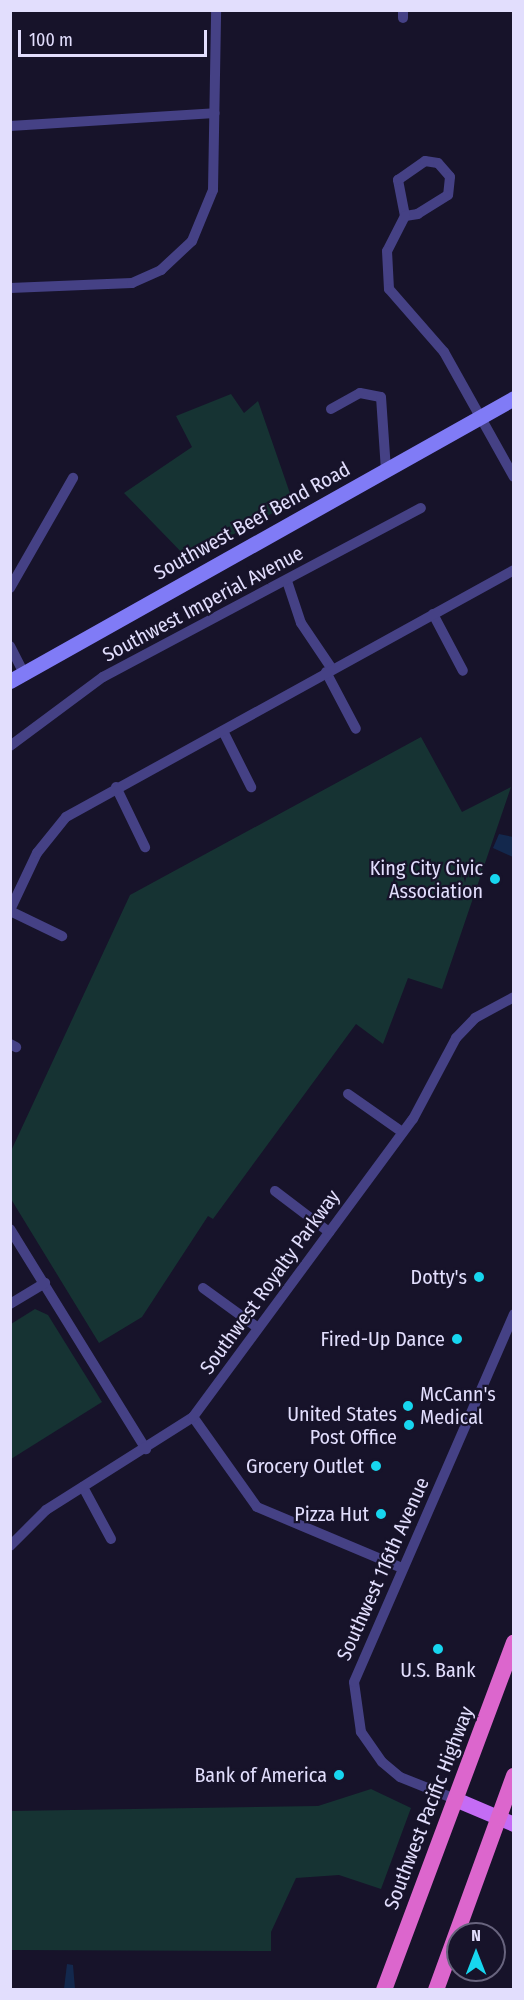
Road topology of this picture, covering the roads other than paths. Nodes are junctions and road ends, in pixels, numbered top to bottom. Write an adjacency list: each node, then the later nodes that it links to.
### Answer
1 (216, 10): 2 (street)
2 (214, 113): 3 (street); 5 (street)
3 (10, 126)
4 (405, 216): 4 (street); 8 (street)
5 (10, 288)
6 (513, 398): 8 (main road, Southwest Beef Bend Road)
7 (331, 409): 9 (street)
8 (481, 417): 9 (main road, Southwest Beef Bend Road); 10 (street)
9 (386, 471): 20 (main road, Southwest Beef Bend Road)
10 (513, 477)
11 (73, 478): 15 (street)
12 (421, 508): 14 (street, Southwest Imperial Avenue)
13 (513, 570): 16 (street)
14 (287, 581): 18 (street); 24 (street, Southwest Imperial Avenue)
15 (10, 588)
16 (434, 614): 18 (street); 19 (street)
17 (10, 646): 20 (street)
18 (329, 671): 22 (street); 23 (street)
19 (463, 671)
20 (24, 673): 21 (main road, Southwest Beef Bend Road)
21 (10, 681)
22 (356, 729)
23 (223, 731): 25 (street); 26 (street)
24 (10, 746)
25 (116, 787): 27 (street); 28 (street)
26 (251, 787)
27 (145, 847)
28 (10, 910): 29 (street)
29 (62, 936)
30 (513, 997): 32 (street, Southwest Royalty Parkway)
31 (348, 1094): 32 (street)
32 (402, 1132): 35 (street, Southwest Royalty Parkway)
33 (275, 1191): 35 (street)
34 (10, 1228): 36 (street)
35 (329, 1232): 40 (street, Southwest Royalty Parkway)
36 (45, 1283): 38 (street); 42 (street)
37 (203, 1288): 40 (street)
38 (10, 1304)
39 (513, 1314): 46 (street, Southwest 116th Avenue)
40 (258, 1328): 41 (street, Southwest Royalty Parkway)
41 (193, 1418): 42 (street, Southwest Royalty Parkway); 46 (street)
42 (146, 1449): 43 (street, Southwest Royalty Parkway)
43 (83, 1487): 44 (street); 45 (street, Southwest Royalty Parkway)
44 (111, 1539)
45 (10, 1546)
46 (402, 1568): 49 (street, Southwest 116th Avenue)
47 (513, 1642): 49 (highway, Southwest Pacific Highway)
48 (513, 1776): 50 (highway)
49 (455, 1799): 50 (main road); 51 (highway, Southwest Pacific Highway)
50 (506, 1820): 52 (highway)
51 (384, 1989)
52 (436, 1989)

